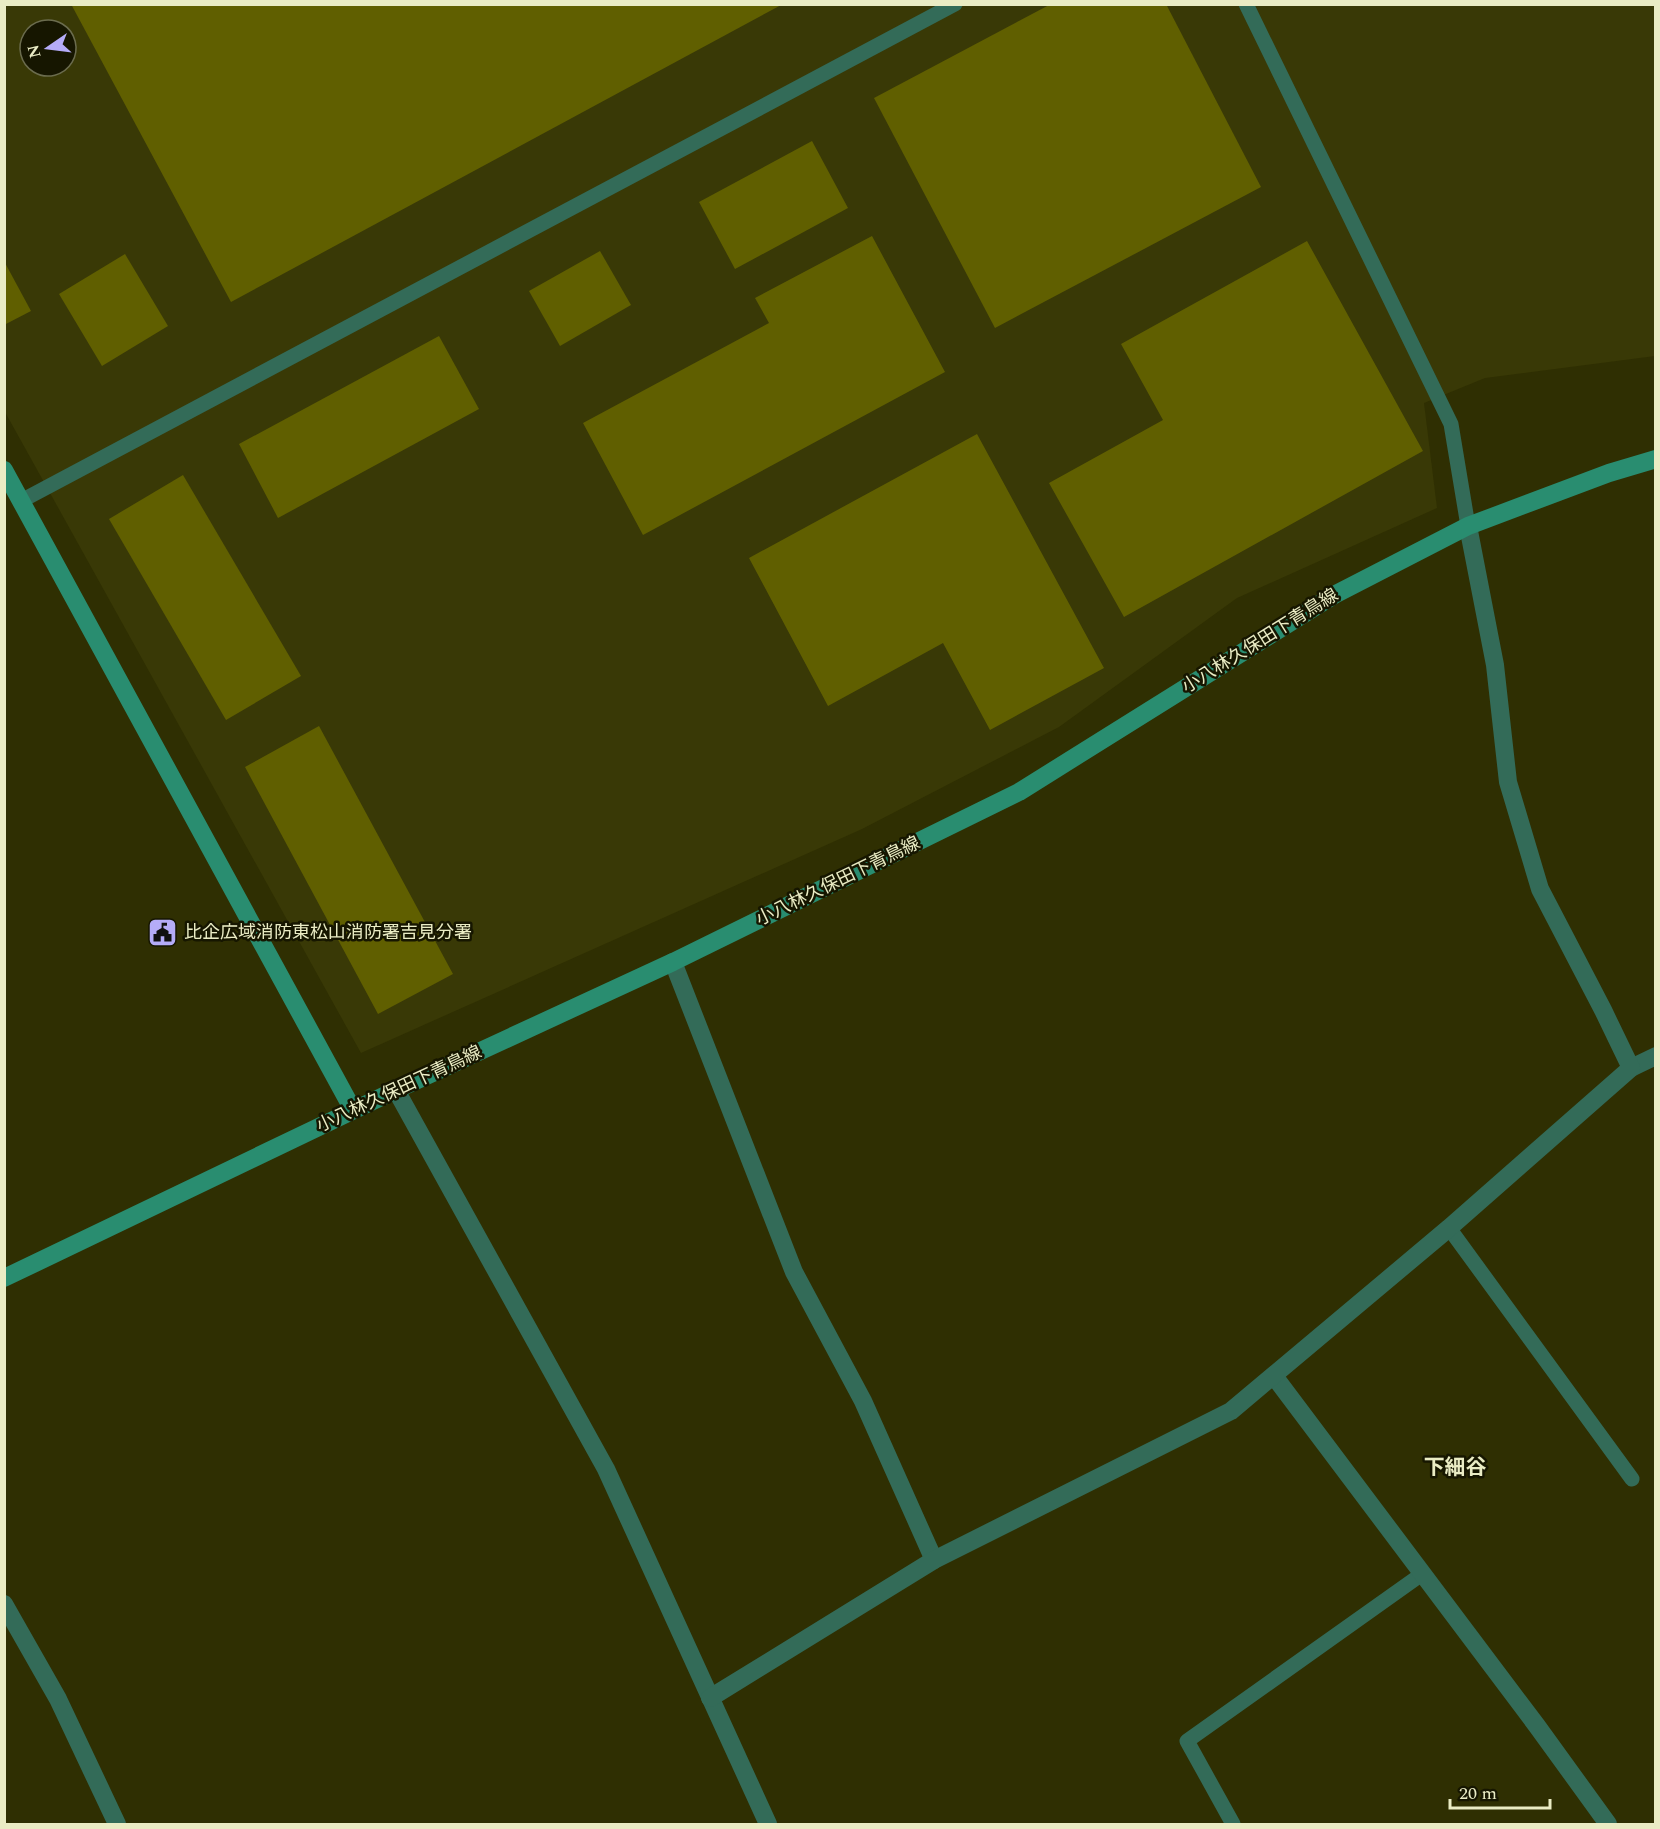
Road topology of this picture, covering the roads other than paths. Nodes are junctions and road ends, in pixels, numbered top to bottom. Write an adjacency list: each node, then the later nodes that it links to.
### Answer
1 (955, 4): 5 (lane)
2 (1246, 4): 6 (lane)
3 (1656, 459): 6 (main road, 小八林久保田下青鳥線)
4 (4, 470): 5 (main road)
5 (21, 501): 11 (main road)
6 (1468, 526): 7 (main road, 小八林久保田下青鳥線); 9 (street)
7 (673, 962): 10 (main road, 小八林久保田下青鳥線); 16 (street)
8 (1656, 1056): 9 (street)
9 (1630, 1068): 12 (street)
10 (396, 1090): 11 (main road, 小八林久保田下青鳥線); 19 (street)
11 (353, 1110): 13 (main road, 小八林久保田下青鳥線)
12 (1449, 1228): 14 (street); 15 (lane)
13 (4, 1278)
14 (1274, 1376): 16 (street); 17 (street)
15 (1632, 1479)
16 (934, 1560): 19 (street)
17 (1422, 1574): 22 (lane); 23 (street)
18 (4, 1604): 20 (street)
19 (710, 1698): 21 (street)
20 (117, 1824)
21 (768, 1824)
22 (1233, 1824)
23 (1608, 1824)

